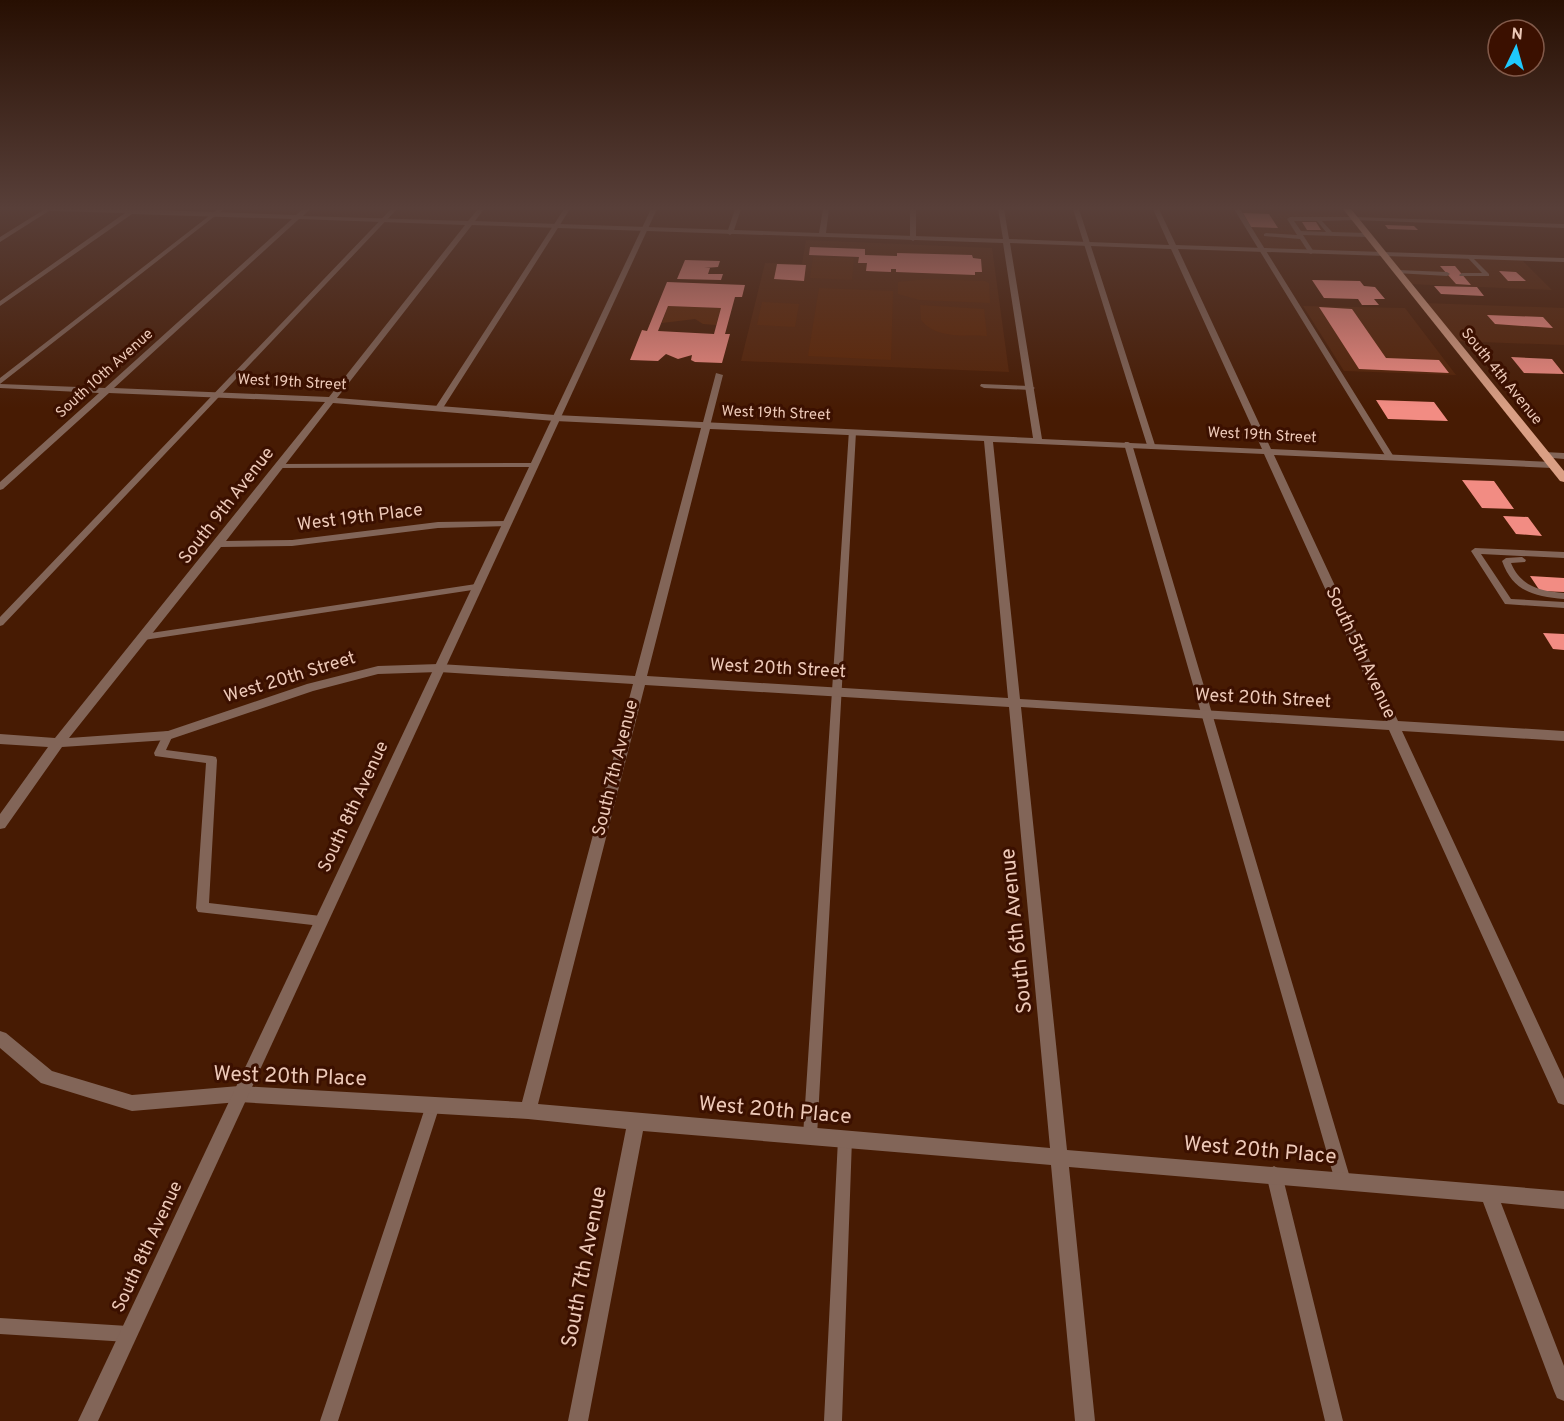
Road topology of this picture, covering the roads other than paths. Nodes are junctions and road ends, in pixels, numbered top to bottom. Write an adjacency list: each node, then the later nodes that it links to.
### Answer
1 (41, 275): 13 (street)
2 (137, 275): 15 (lane)
3 (234, 275): 18 (street, South 10th Avenue)
4 (330, 275): 19 (lane)
5 (429, 275): 20 (street, South 9th Avenue)
6 (524, 275): 21 (lane)
7 (623, 275): 22 (street, South 8th Avenue)
8 (1012, 275): 17 (street)
9 (1097, 275): 28 (lane)
10 (1187, 275): 29 (street, South 5th Avenue)
11 (1278, 275): 32 (lane)
12 (1401, 275): 30 (main road, South 4th Avenue)
13 (0, 304)
14 (719, 375): 23 (lane)
15 (0, 384): 18 (street, West 19th Street)
16 (984, 386): 17 (lane)
17 (1031, 388): 26 (street)
18 (107, 390): 19 (street, West 19th Street); 37 (street, South 10th Avenue)
19 (216, 395): 20 (street, West 19th Street); 45 (lane)
20 (331, 400): 21 (street, West 19th Street); 33 (street, South 9th Avenue)
21 (439, 408): 22 (street, West 19th Street)
22 (555, 418): 23 (street, West 19th Street); 34 (street, South 8th Avenue)
23 (706, 426): 24 (street, West 19th Street); 48 (street, South 7th Avenue)
24 (852, 432): 25 (street, West 19th Street); 49 (lane)
25 (988, 438): 26 (street, West 19th Street); 50 (street, South 6th Avenue)
26 (1038, 440): 27 (street, West 19th Street)
27 (1128, 444): 28 (street, West 19th Street); 51 (lane)
28 (1151, 446): 29 (street, West 19th Street)
29 (1268, 451): 32 (street, West 19th Street); 52 (street, South 5th Avenue)
30 (1544, 455): 31 (street); 35 (main road, South 4th Avenue)
31 (1564, 456)
32 (1390, 457): 35 (street, West 19th Street)
33 (280, 465): 34 (lane); 39 (street, South 9th Avenue)
34 (533, 465): 38 (street, South 8th Avenue)
35 (1552, 465): 36 (main road, South 4th Avenue)
36 (1564, 479)
37 (0, 487)
38 (506, 524): 39 (street, West 19th Place); 42 (street, South 8th Avenue)
39 (218, 544): 46 (street, South 9th Avenue)
40 (1542, 554): 41 (lane); 43 (lane); 44 (lane)
41 (1564, 555)
42 (476, 587): 46 (lane); 47 (street, South 8th Avenue)
43 (1564, 596)
44 (1564, 604)
45 (0, 622)
46 (144, 637): 56 (street, South 9th Avenue)
47 (439, 668): 48 (street, West 20th Street); 53 (street, West 20th Street); 58 (street, South 8th Avenue)
48 (638, 680): 49 (street, West 20th Street); 63 (street, South 7th Avenue)
49 (837, 690): 50 (street, West 20th Street); 65 (lane)
50 (1015, 702): 51 (street, West 20th Street); 67 (street, South 6th Avenue)
51 (1207, 714): 52 (street, West 20th Street); 69 (lane)
52 (1392, 724): 54 (street, West 20th Street); 61 (street, South 5th Avenue)
53 (168, 735): 56 (street, West 20th Street); 58 (lane)
54 (1564, 736)
55 (0, 740): 56 (street, West 20th Street)
56 (58, 743): 57 (street, South 9th Avenue)
57 (0, 824)
58 (321, 921): 60 (street, South 8th Avenue)
59 (0, 1038): 60 (street, West 20th Place)
60 (239, 1094): 62 (street, West 20th Place); 73 (street, South 8th Avenue)
61 (1564, 1097)
62 (433, 1105): 63 (street, West 20th Place); 76 (lane)
63 (528, 1111): 64 (street, West 20th Place)
64 (636, 1122): 65 (street, West 20th Place); 77 (street, South 7th Avenue)
65 (810, 1136): 66 (street, West 20th Place)
66 (845, 1139): 67 (street, West 20th Place); 78 (lane)
67 (1060, 1156): 68 (street, West 20th Place); 79 (street, South 6th Avenue)
68 (1274, 1174): 69 (street, West 20th Place); 80 (lane)
69 (1343, 1180): 70 (street, West 20th Place)
70 (1488, 1193): 71 (street, West 20th Place); 74 (street)
71 (1564, 1200)
72 (0, 1326): 73 (lane)
73 (128, 1334): 75 (street, South 8th Avenue)
74 (1564, 1391)
75 (88, 1421)
76 (329, 1421)
77 (578, 1421)
78 (833, 1421)
79 (1085, 1421)
80 (1334, 1421)

